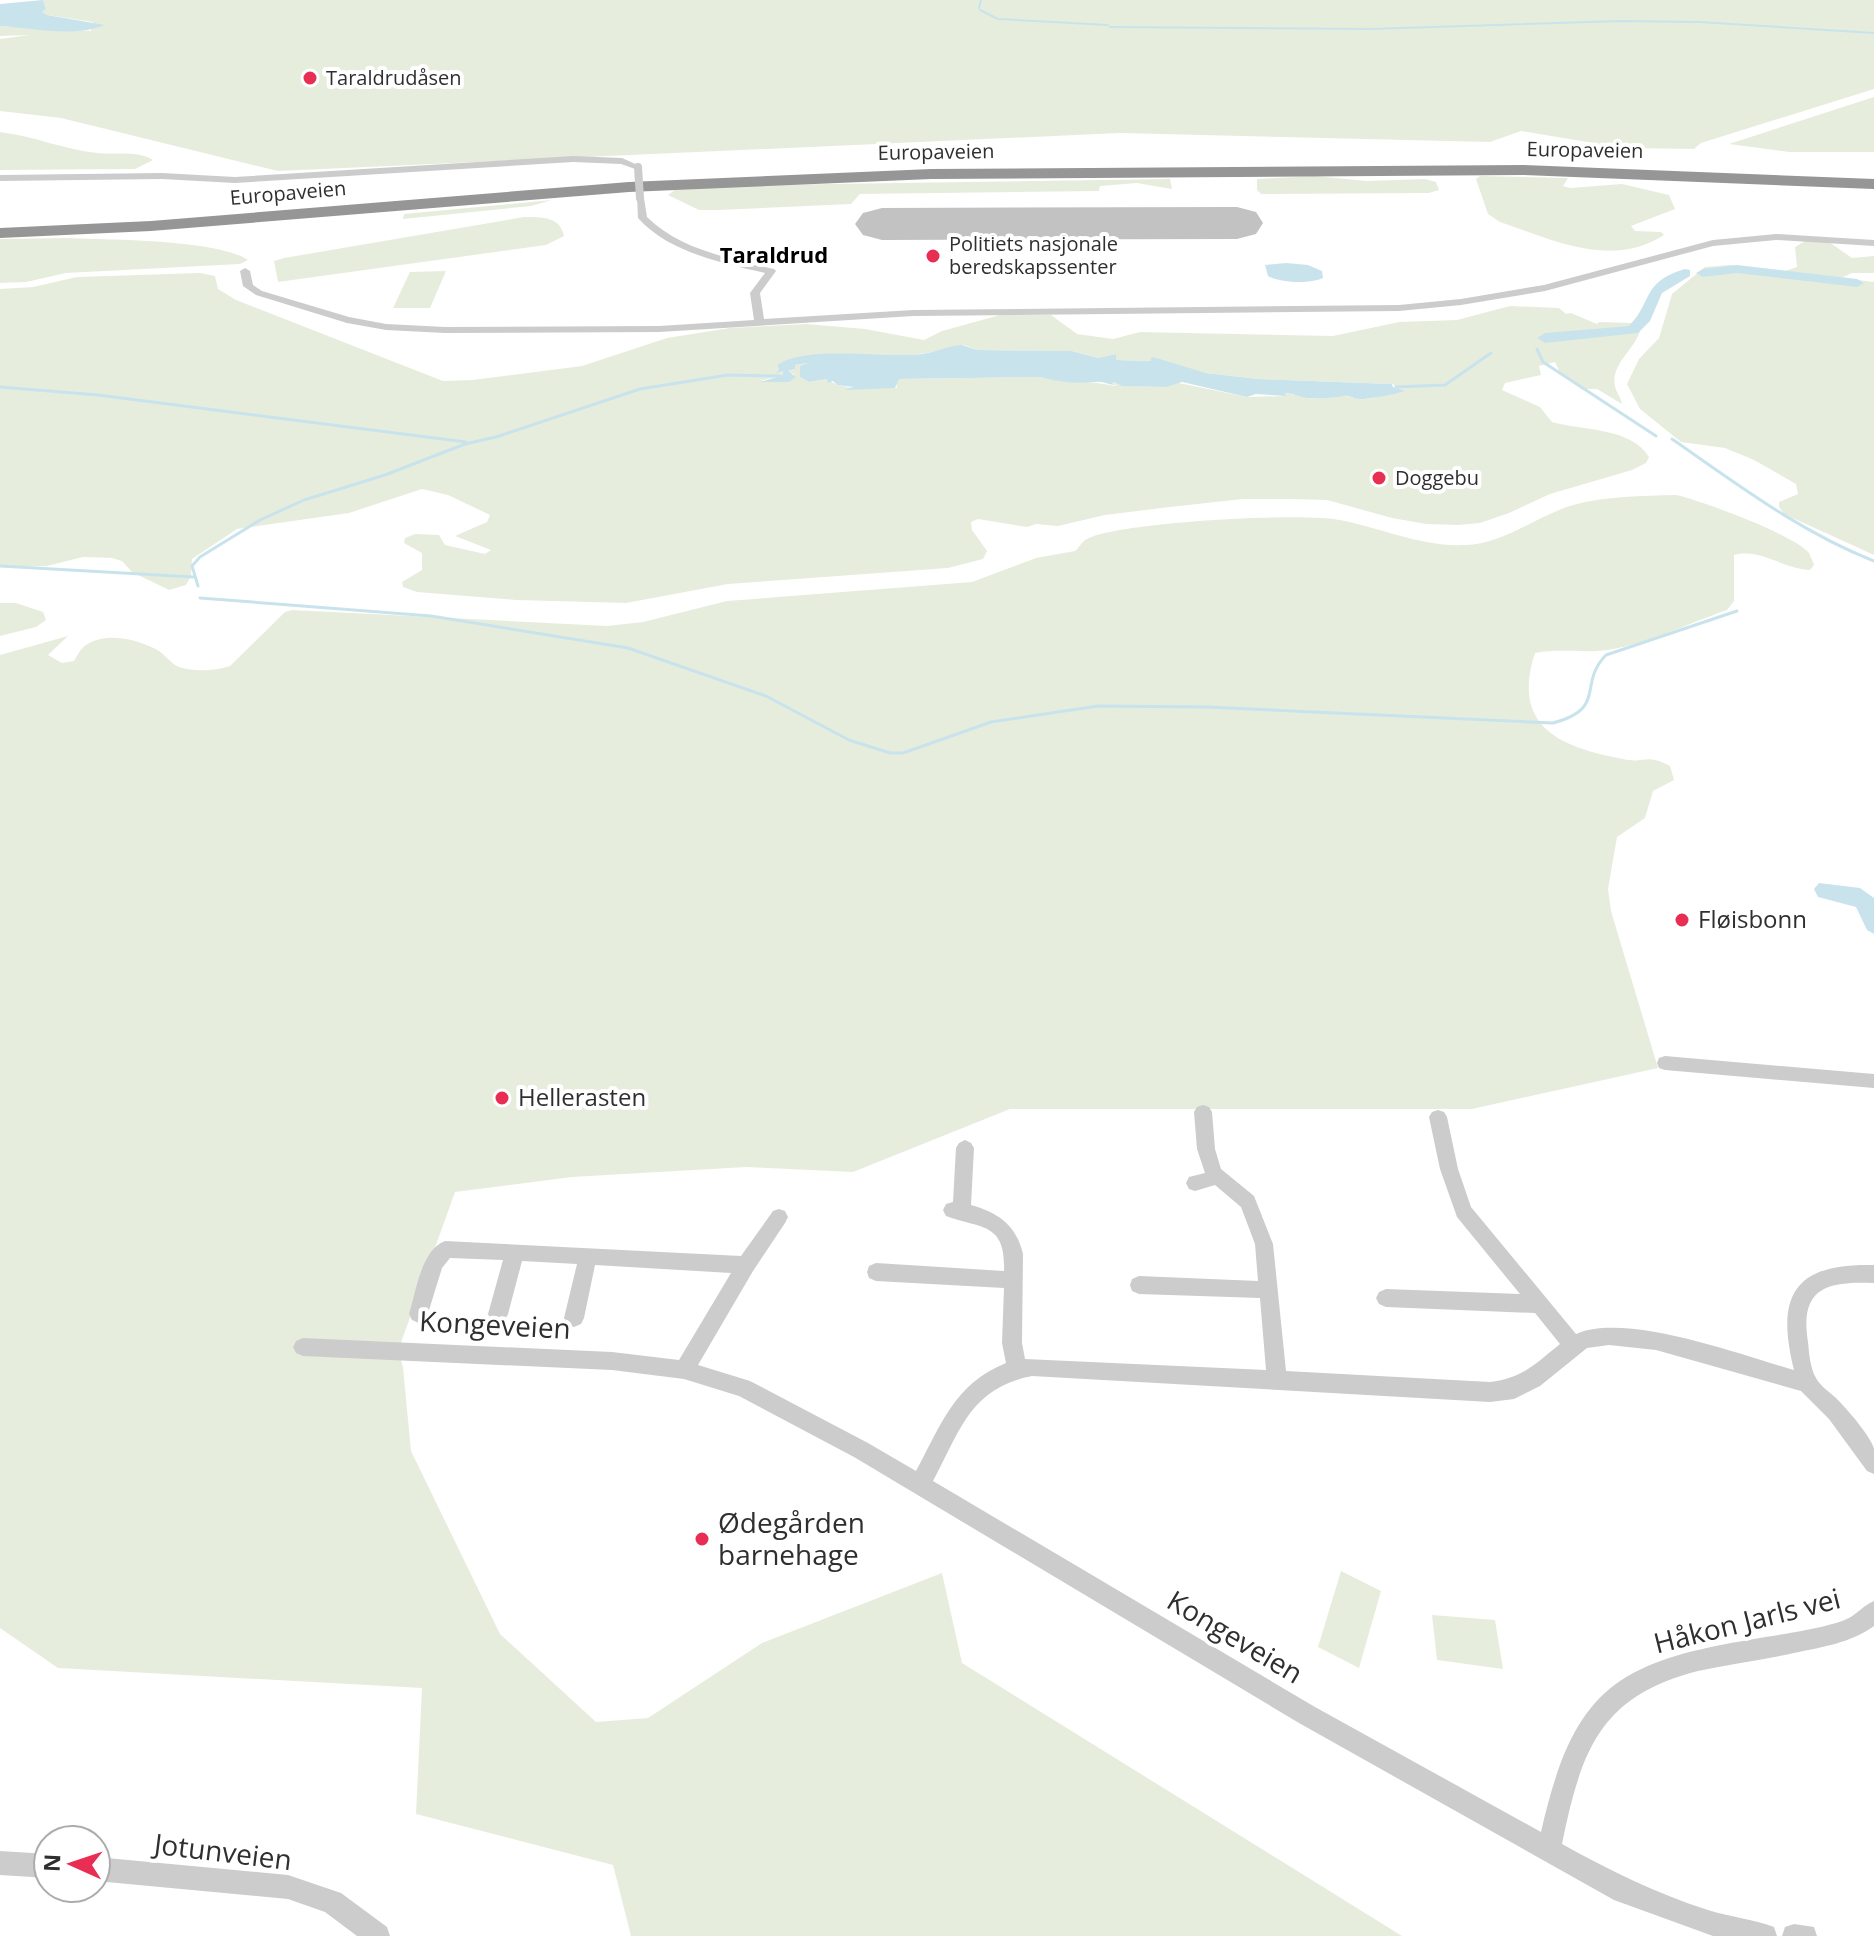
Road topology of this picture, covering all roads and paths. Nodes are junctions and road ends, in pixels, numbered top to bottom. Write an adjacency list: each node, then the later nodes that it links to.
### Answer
1 (1874, 176): 5 (highway, Europaveien)
2 (0, 178): 10 (street, bridge)
3 (1874, 184): 7 (highway, Europaveien)
4 (168, 207): 5 (highway)
5 (255, 210): 6 (highway, Europaveien)
6 (0, 224)
7 (0, 233)
8 (1874, 243): 10 (street)
9 (245, 271): 10 (street)
10 (759, 321)
11 (1665, 1063): 12 (street)
12 (1874, 1081)
13 (1203, 1112): 16 (street)
14 (1438, 1117): 28 (street)
15 (965, 1148): 24 (street)
16 (1217, 1177): 17 (street); 26 (street)
17 (1195, 1183)
18 (779, 1217): 21 (street)
19 (515, 1252): 20 (street, Kongeveien); 29 (street, Kongeveien); 30 (street, Kongeveien)
20 (588, 1255): 21 (street, Kongeveien); 31 (street, Kongeveien)
21 (746, 1265): 35 (street)
22 (876, 1272): 24 (street)
23 (1874, 1274): 37 (street)
24 (1014, 1280): 34 (street)
25 (1139, 1285): 26 (street)
26 (1269, 1290): 36 (street)
27 (1386, 1298): 28 (street)
28 (1538, 1304): 32 (street)
29 (419, 1314)
30 (498, 1314)
31 (574, 1318)
32 (1573, 1345): 36 (street); 37 (street)
33 (303, 1347): 35 (street, Kongeveien)
34 (1017, 1368): 36 (street); 39 (street)
35 (684, 1370): 39 (street, Kongeveien)
36 (1277, 1381)
37 (1807, 1383): 38 (street)
38 (1874, 1464)
39 (920, 1484): 41 (street, Kongeveien)
40 (1874, 1612): 41 (street, Håkon Jarls vei)
41 (1549, 1850): 46 (street, Kongeveien)
42 (0, 1863): 43 (street)
43 (32, 1865)
44 (112, 1870): 45 (street, Jotunveien)
45 (378, 1936)
46 (1765, 1936)
47 (1794, 1936): 48 (street)
48 (1805, 1936)

